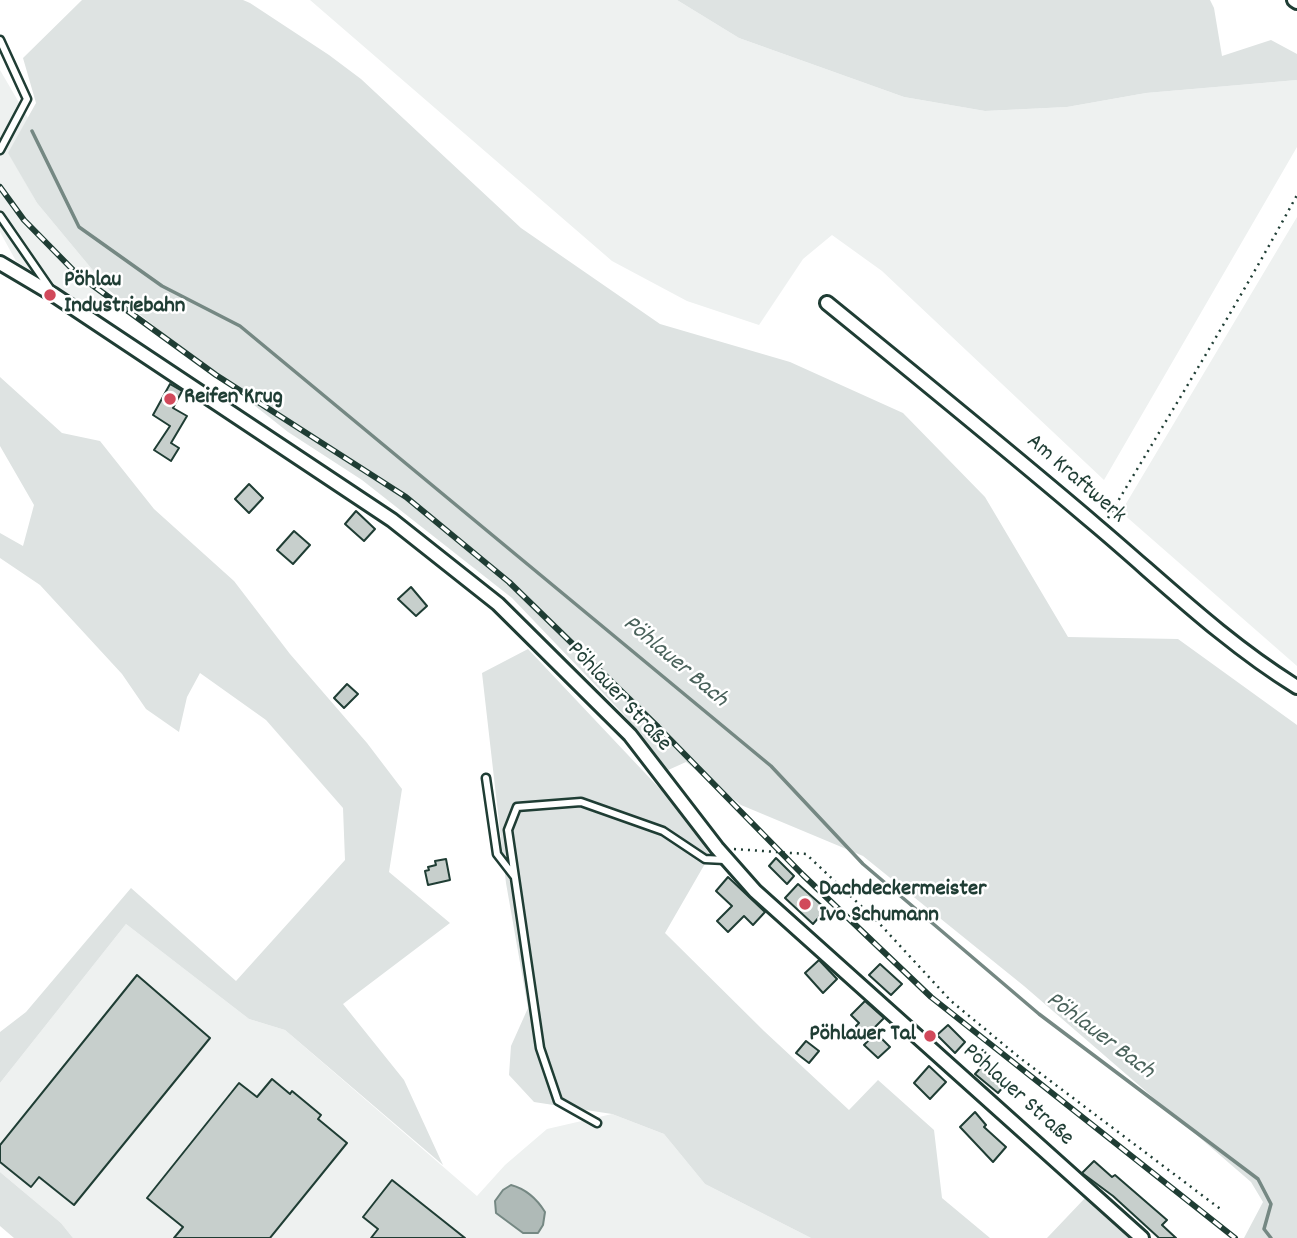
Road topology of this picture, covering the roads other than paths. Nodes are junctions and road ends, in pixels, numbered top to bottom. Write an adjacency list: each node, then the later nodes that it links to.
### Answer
1 (0, 40): 2 (lane)
2 (0, 150)
3 (0, 216): 5 (lane)
4 (0, 263): 5 (street, Pöhlauer Straße)
5 (54, 295): 9 (street, Pöhlauer Straße)
6 (827, 303): 7 (street, Am Kraftwerk)
7 (1297, 687)
8 (486, 778): 10 (lane)
9 (727, 860): 10 (lane); 12 (street, Pöhlauer Straße)
10 (516, 877): 11 (lane)
11 (597, 1124)
12 (1142, 1238)

